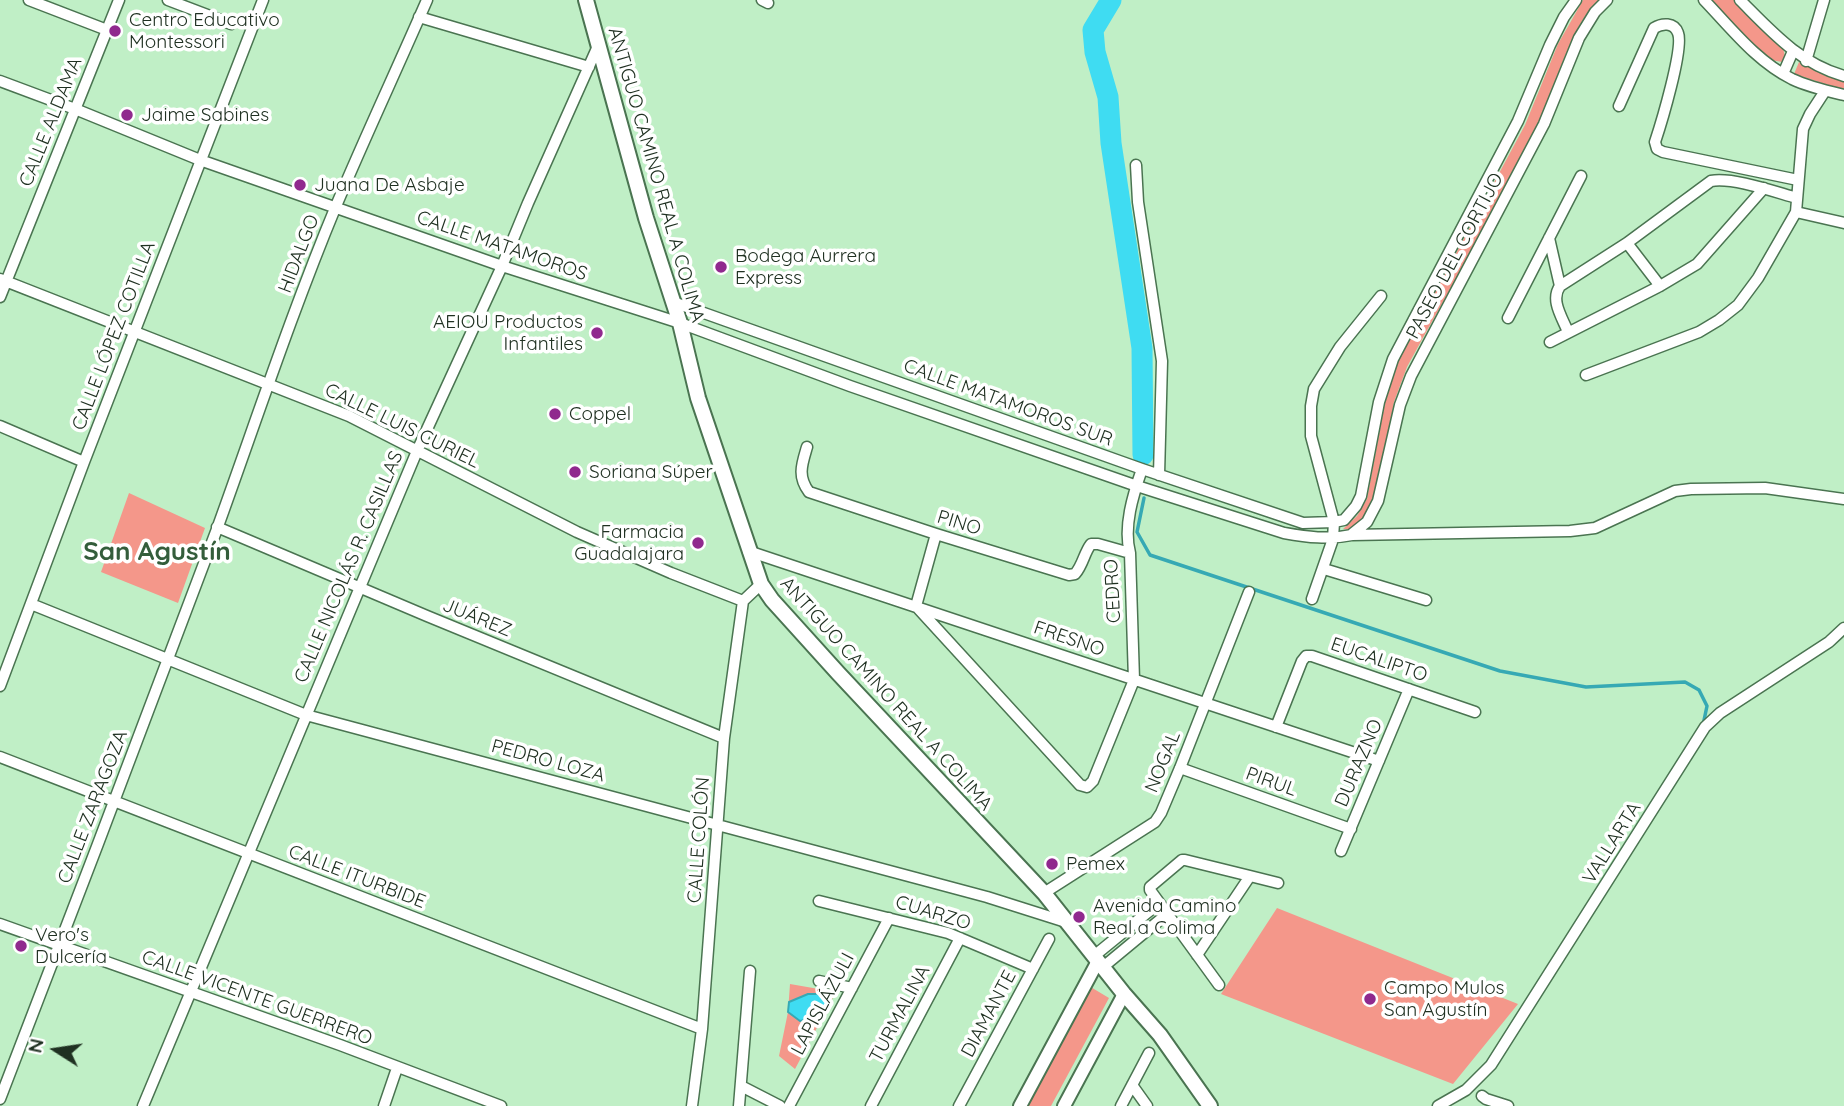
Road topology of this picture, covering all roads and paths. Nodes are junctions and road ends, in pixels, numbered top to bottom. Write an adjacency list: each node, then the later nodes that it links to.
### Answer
1 (29, 0): 14 (street)
2 (118, 0): 14 (street, CALLE ALDAMA)
3 (168, 0): 13 (street)
4 (263, 0): 26 (street, CALLE LÓPEZ COTILLA)
5 (427, 0): 12 (street, HIDALGO)
6 (586, 0): 15 (main road, ANTIGUO CAMINO REAL A COLIMA)
7 (1576, 0): 61 (street, PASEO DEL CORTIJO)
8 (1606, 0): 64 (street, PASEO DEL CORTIJO)
9 (1704, 0): 19 (street)
10 (1740, 0): 16 (street)
11 (1824, 0): 17 (street)
12 (419, 17): 18 (street); 32 (street, HIDALGO)
13 (231, 24)
14 (107, 30): 25 (street, CALLE ALDAMA)
15 (598, 46): 18 (street, CALLE NICOLÁS R. CASILLAS); 43 (main road, ANTIGUO CAMINO REAL A COLIMA)
16 (1793, 51): 17 (street); 19 (street)
17 (1806, 61): 20 (street)
18 (589, 67): 37 (street, CALLE NICOLÁS R. CASILLAS)
19 (1783, 74): 22 (street)
20 (1844, 76)
21 (0, 81): 25 (street, CALLE MATAMOROS)
22 (1825, 91): 23 (street); 29 (street)
23 (1844, 95)
24 (1619, 106): 29 (street)
25 (75, 109): 26 (street, CALLE MATAMOROS); 38 (street, CALLE ALDAMA)
26 (200, 160): 32 (street, CALLE MATAMOROS); 46 (street, CALLE LÓPEZ COTILLA)
27 (1136, 165): 58 (street)
28 (1581, 176): 35 (street)
29 (1798, 180): 31 (street)
30 (1765, 188): 31 (street); 36 (street); 40 (street)
31 (1797, 198): 33 (street)
32 (336, 207): 37 (street, CALLE MATAMOROS); 51 (street, HIDALGO)
33 (1796, 212): 34 (street); 50 (street)
34 (1844, 223)
35 (1549, 238): 39 (street); 44 (street)
36 (1628, 243): 39 (street); 40 (street)
37 (502, 266): 45 (street, CALLE MATAMOROS); 55 (street, CALLE NICOLÁS R. CASILLAS)
38 (3, 280): 42 (street, CALLE ALDAMA); 46 (street, CALLE LUIS CURIEL)
39 (1560, 286): 47 (street)
40 (1660, 286): 47 (street)
41 (1381, 296): 61 (street)
42 (0, 297)
43 (673, 302): 45 (main road, ANTIGUO CAMINO REAL A COLIMA); 49 (street, CALLE MATAMOROS SUR)
44 (1507, 318)
45 (680, 323): 52 (street, CALLE MATAMOROS SUR); 66 (main road, ANTIGUO CAMINO REAL A COLIMA)
46 (134, 332): 51 (street, CALLE LUIS CURIEL); 56 (street, CALLE LÓPEZ COTILLA)
47 (1568, 332): 48 (street)
48 (1550, 342)
49 (856, 367): 52 (street); 57 (street, CALLE MATAMOROS SUR)
50 (1586, 375)
51 (268, 384): 55 (street, CALLE LUIS CURIEL); 62 (street, HIDALGO)
52 (850, 386): 59 (street, CALLE MATAMOROS SUR)
53 (0, 426): 56 (street)
54 (807, 447): 63 (street, PINO)
55 (417, 451): 70 (street, CALLE NICOLÁS R. CASILLAS); 74 (street, CALLE LUIS CURIEL)
56 (82, 461): 75 (street, CALLE LÓPEZ COTILLA)
57 (1142, 469): 58 (street, CALLE MATAMOROS SUR); 59 (street, CEDRO)
58 (1158, 475): 61 (street, CALLE MATAMOROS SUR)
59 (1136, 486): 65 (street, CALLE MATAMOROS SUR); 67 (street, CEDRO)
60 (1844, 499): 64 (street, CALLE MATAMOROS SUR)
61 (1334, 522): 65 (street)
62 (217, 527): 70 (street, JUÁREZ); 78 (street, CALLE ZARAGOZA)
63 (936, 534): 67 (street, PINO); 76 (street)
64 (1352, 535): 65 (street, CALLE MATAMOROS SUR)
65 (1333, 539): 68 (street)
66 (748, 551): 69 (main road, ANTIGUO CAMINO REAL A COLIMA); 76 (street, FRESNO)
67 (1130, 553): 79 (street, CEDRO)
68 (1324, 569): 72 (street); 73 (street)
69 (761, 584): 74 (street); 97 (main road, ANTIGUO CAMINO REAL A COLIMA)
70 (360, 587): 84 (street, CALLE NICOLÁS R. CASILLAS); 86 (street, JUÁREZ)
71 (1249, 592): 82 (street, NOGAL)
72 (1312, 599)
73 (1426, 600)
74 (743, 601): 86 (street, CALLE COLÓN)
75 (31, 604): 78 (street, PEDRO LOZA); 80 (street, CALLE LÓPEZ COTILLA)
76 (916, 606): 79 (street, FRESNO); 79 (street, CEDRO)
77 (1844, 628): 138 (street, VALLARTA)
78 (168, 658): 84 (street, PEDRO LOZA); 90 (street, CALLE ZARAGOZA)
79 (1134, 680): 82 (street, FRESNO)
80 (0, 686)
81 (1409, 689): 83 (street, EUCALIPTO); 85 (street, EUCALIPTO); 88 (street, DURAZNO)
82 (1205, 703): 85 (street, FRESNO); 89 (street, NOGAL)
83 (1475, 712)
84 (306, 715): 91 (street, PEDRO LOZA); 94 (street, CALLE NICOLÁS R. CASILLAS)
85 (1276, 727): 88 (street, FRESNO)
86 (724, 738): 91 (street, CALLE COLÓN)
87 (0, 757): 90 (street, CALLE ITURBIDE)
88 (1379, 761): 92 (street, DURAZNO)
89 (1180, 768): 92 (street, PIRUL); 97 (street, NOGAL)
90 (115, 802): 94 (street, CALLE ITURBIDE); 106 (street, CALLE ZARAGOZA)
91 (718, 824): 102 (street, PEDRO LOZA); 116 (street, CALLE COLÓN)
92 (1351, 829): 93 (street, DURAZNO)
93 (1341, 851)
94 (249, 853): 114 (street, CALLE NICOLÁS R. CASILLAS); 116 (street, CALLE ITURBIDE)
95 (1250, 876): 96 (street); 99 (street); 107 (street)
96 (1278, 883)
97 (1044, 893): 102 (main road, ANTIGUO CAMINO REAL A COLIMA)
98 (819, 901): 101 (street, CUARZO)
99 (1159, 903): 100 (street); 108 (street)
100 (1167, 914): 107 (street); 108 (street)
101 (889, 918): 104 (street, CUARZO); 113 (street, LAPISLÁZULI)
102 (1067, 922): 108 (main road, ANTIGUO CAMINO REAL A COLIMA)
103 (0, 924): 106 (street, CALLE VICENTE GUERRERO)
104 (960, 938): 109 (street, CUARZO); 131 (street, TURMALINA)
105 (1049, 939): 109 (street, DIAMANTE)
106 (59, 945): 114 (street, CALLE VICENTE GUERRERO); 122 (street, CALLE ZARAGOZA)
107 (1197, 956): 112 (street)
108 (1098, 961): 115 (main road, ANTIGUO CAMINO REAL A COLIMA); 133 (street)
109 (1033, 969): 132 (street, DIAMANTE)
110 (750, 971): 120 (street)
111 (819, 981): 113 (street)
112 (1219, 985)
113 (852, 988): 130 (street, LAPISLÁZULI)
114 (190, 992): 118 (street, CALLE VICENTE GUERRERO); 124 (street, CALLE NICOLÁS R. CASILLAS)
115 (1124, 994): 134 (street); 137 (main road, ANTIGUO CAMINO REAL A COLIMA)
116 (702, 1029): 127 (street, CALLE COLÓN)
117 (1149, 1054): 119 (street)
118 (397, 1068): 125 (street); 126 (street, CALLE VICENTE GUERRERO)
119 (1132, 1085): 135 (street); 136 (street)
120 (741, 1086): 128 (street); 129 (street)
121 (1482, 1096): 123 (street)
122 (0, 1100)
123 (1504, 1105)
124 (143, 1106)
125 (384, 1106)
126 (501, 1106)
127 (692, 1106)
128 (739, 1106)
129 (780, 1106)
130 (789, 1106)
131 (871, 1106)
132 (959, 1106)
133 (1020, 1106)
134 (1064, 1106)
135 (1121, 1106)
136 (1147, 1106)
137 (1210, 1106)
138 (1438, 1106)

